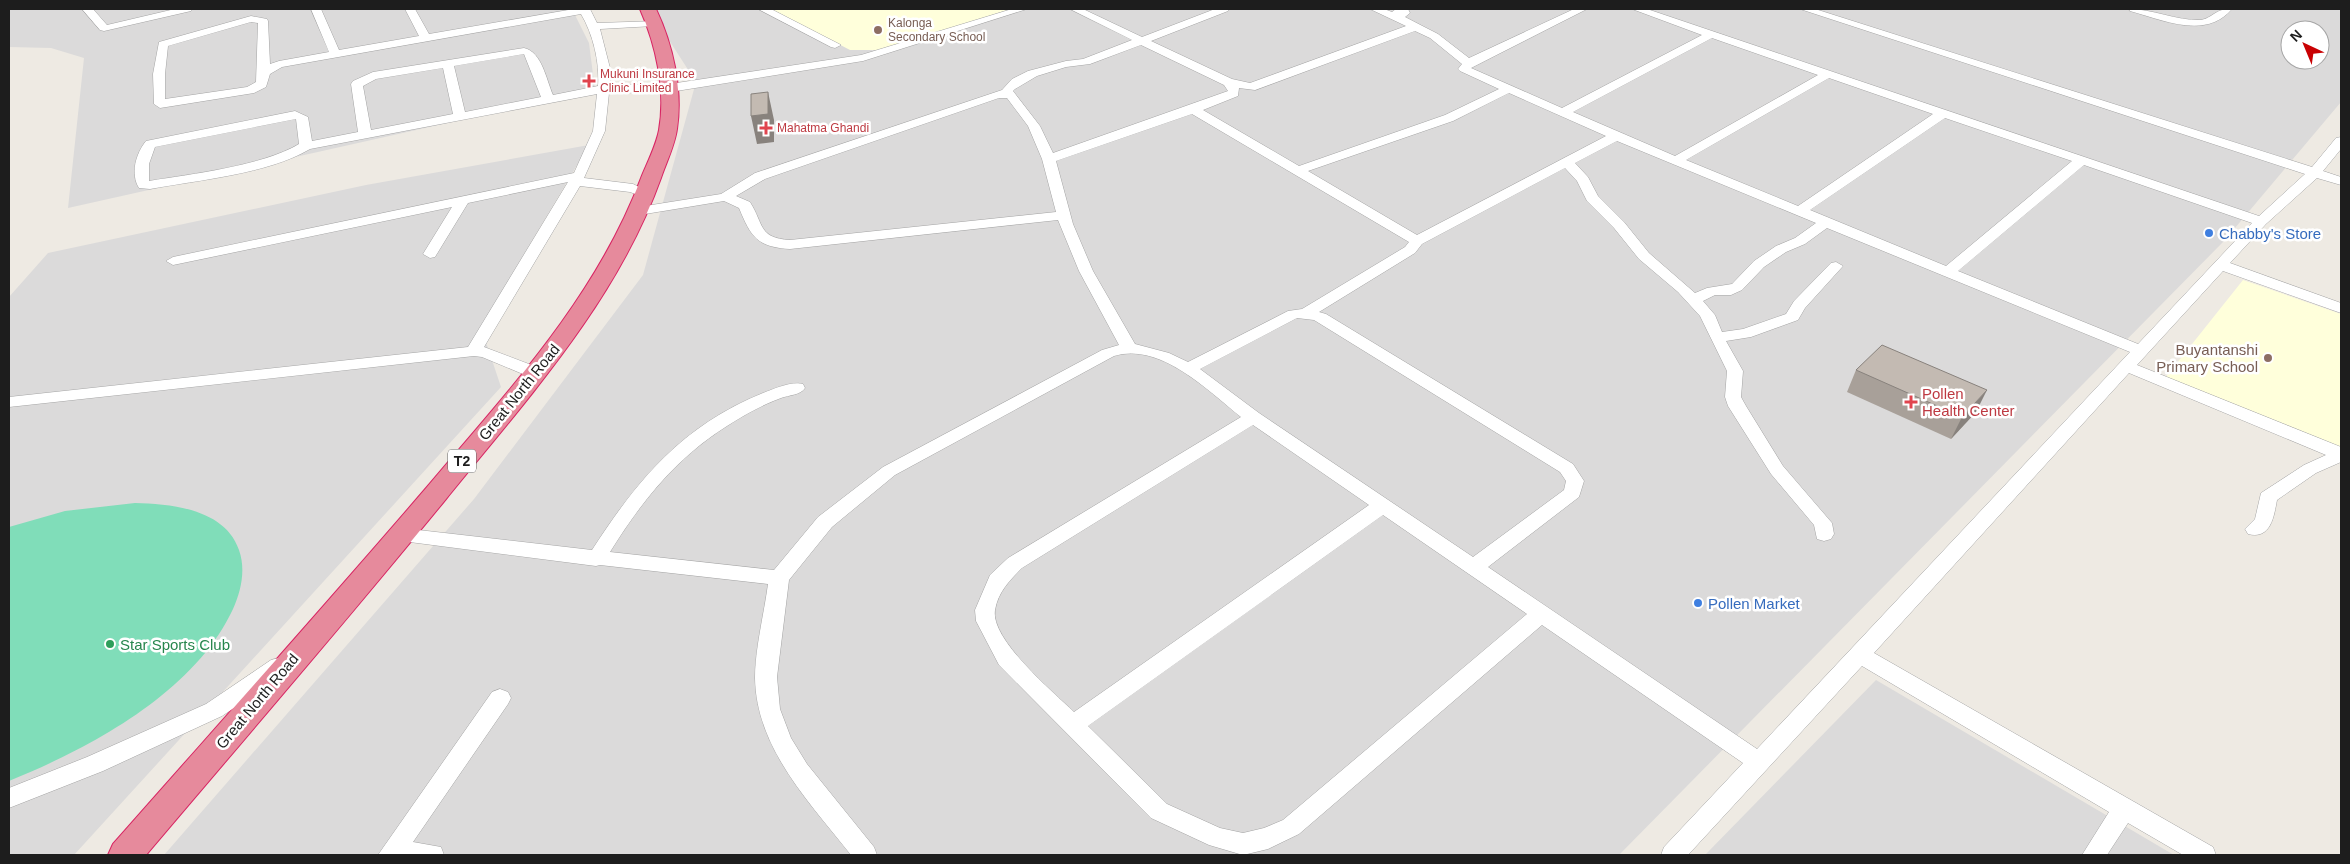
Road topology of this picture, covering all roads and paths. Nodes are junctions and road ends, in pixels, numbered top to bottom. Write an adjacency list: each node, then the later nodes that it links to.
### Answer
1 (87, 9): 2 (street)
2 (186, 9)
3 (316, 9): 27 (street)
4 (410, 9): 24 (street)
5 (510, 9): 20 (street)
6 (763, 9): 26 (street)
7 (1022, 9): 32 (street)
8 (1075, 9): 25 (street)
9 (1224, 9): 25 (street)
10 (1375, 9): 18 (street)
11 (1415, 9): 18 (street)
12 (1582, 9): 29 (street)
13 (1638, 9): 23 (street)
14 (1805, 9): 51 (street)
15 (2134, 9): 16 (street)
16 (2227, 9)
17 (584, 10): 20 (street); 21 (street)
18 (1400, 13): 22 (street)
19 (651, 16): 21 (street); 32 (highway, Great North Road / T2)
20 (519, 20): 24 (street)
21 (594, 26): 34 (street)
22 (1417, 26): 29 (street); 33 (street)
23 (1712, 34): 31 (street); 39 (street)
24 (426, 37): 27 (street)
25 (1141, 40): 33 (street); 36 (street)
26 (835, 45)
27 (335, 54): 30 (street)
28 (447, 62): 37 (street); 41 (street); 42 (street)
29 (1468, 63): 35 (street)
30 (264, 72): 30 (street)
31 (1828, 74): 40 (street); 47 (street)
32 (670, 88): 34 (street); 56 (highway, Great North Road / T2)
33 (1231, 88): 38 (street)
34 (603, 89): 37 (street); 52 (street)
35 (1508, 89): 39 (street); 50 (street)
36 (1006, 93): 46 (street); 54 (street)
37 (548, 99): 41 (street)
38 (1193, 109): 46 (street); 50 (street)
39 (1564, 112): 43 (street)
40 (1944, 113): 48 (street); 57 (street)
41 (460, 116): 42 (street)
42 (365, 134): 45 (street)
43 (1616, 136): 47 (street); 49 (street)
44 (2341, 141): 51 (street)
45 (306, 146): 45 (street)
46 (1049, 159): 58 (street)
47 (1678, 160): 57 (street)
48 (2082, 160): 60 (street); 66 (street)
49 (1566, 161): 61 (street); 67 (street)
50 (1296, 171): 61 (street)
51 (2315, 172): 53 (street); 60 (street)
52 (577, 179): 55 (street); 56 (street); 72 (street)
53 (2341, 181)
54 (725, 197): 56 (street); 58 (street)
55 (464, 199): 62 (street); 63 (street)
56 (642, 203): 76 (highway, Great North Road / T2)
57 (1801, 210): 59 (street)
58 (1064, 215): 71 (street)
59 (1827, 221): 66 (street); 67 (street)
60 (2261, 221): 64 (street)
61 (1417, 241): 69 (street)
62 (430, 254)
63 (174, 261)
64 (2221, 264): 68 (street); 73 (street)
65 (1836, 266): 70 (street)
66 (1949, 271): 73 (street)
67 (1693, 300): 70 (street)
68 (2341, 308)
69 (1306, 313): 75 (street); 86 (street)
70 (1716, 337): 83 (street)
71 (1129, 348): 75 (street); 87 (street)
72 (474, 351): 76 (street); 78 (street)
73 (2140, 351): 74 (street)
74 (2126, 366): 80 (street); 89 (street)
75 (1188, 369): 79 (street)
76 (536, 373): 84 (highway, Great North Road / T2)
77 (797, 388): 85 (street)
78 (9, 402)
79 (1253, 417): 81 (street); 92 (street)
80 (2341, 454): 82 (street)
81 (1383, 505): 86 (street); 92 (street)
82 (2256, 529)
83 (1824, 534)
84 (401, 535): 85 (street); 90 (highway, Great North Road / T2)
85 (596, 559): 87 (street)
86 (1474, 567): 88 (street)
87 (779, 578): 99 (street)
88 (1542, 613): 92 (street); 93 (street)
89 (1859, 654): 93 (street); 95 (street)
90 (294, 656): 94 (street); 97 (highway, Great North Road / T2)
91 (500, 698): 96 (street)
92 (1072, 725)
93 (1759, 762): 100 (street)
94 (9, 798)
95 (2124, 808): 101 (street); 102 (street)
96 (392, 853): 98 (street)
97 (125, 855)
98 (432, 855)
99 (865, 855)
100 (1673, 855)
101 (2094, 855)
102 (2204, 855)

